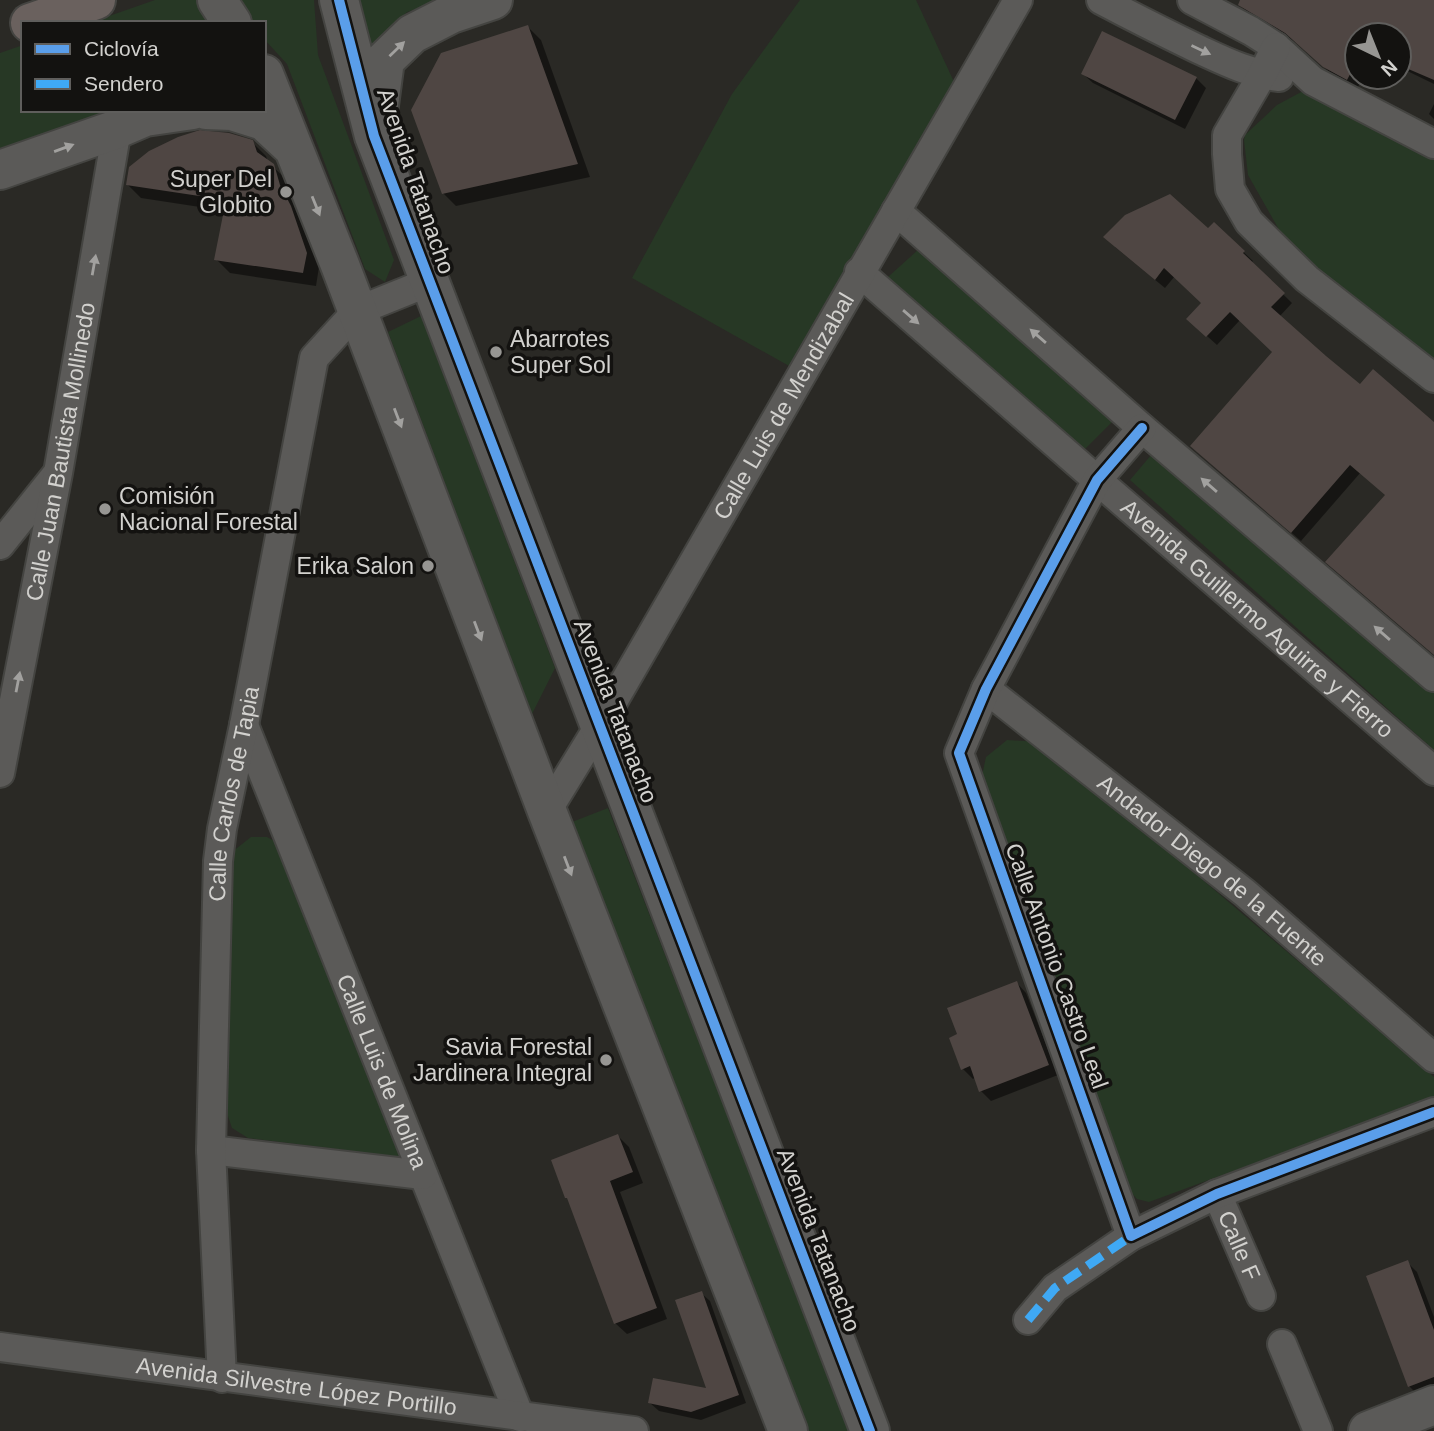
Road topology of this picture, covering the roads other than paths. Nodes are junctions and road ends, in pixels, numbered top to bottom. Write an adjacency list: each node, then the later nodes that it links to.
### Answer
1 (96, 0): 8 (highway)
2 (217, 0): 9 (street)
3 (339, 0): 19 (street, Avenida Tatanacho)
4 (493, 0): 19 (street, one-way to 4)
5 (1018, 0): 23 (street, Calle Luis de Mendizabal)
6 (1101, 0): 13 (street, one-way to 13)
7 (1192, 0): 12 (street)
8 (36, 21)
9 (231, 21)
10 (21, 26): 11 (highway)
11 (0, 33)
12 (1276, 47): 13 (street); 15 (street)
13 (1262, 75): 15 (street); 27 (street)
14 (266, 79): 21 (street)
15 (1313, 81): 20 (street)
16 (179, 112): 18 (street)
17 (235, 112): 21 (street)
18 (117, 129): 22 (street, one-way to 18); 29 (street, Calle Juan Bautista Mollinedo, one-way to 18)
19 (374, 136): 25 (street, Avenida Tatanacho)
20 (1434, 144)
21 (294, 149): 26 (street, one-way to 26)
22 (0, 170)
23 (896, 211): 24 (street, Calle Luis de Mendizabal); 28 (street, one-way to 23)
24 (859, 272): 30 (street, Avenida Guillermo Aguirre y Fierro, one-way to 30); 35 (street, Calle Luis de Mendizabal)
25 (429, 282): 26 (street, Calle Carlos de Tapia); 35 (street, Avenida Tatanacho)
26 (357, 311): 34 (street, Calle Carlos de Tapia); 38 (street, one-way to 38)
27 (1434, 379)
28 (1142, 428): 30 (street, Calle Antonio Castro Leal); 32 (street, one-way to 28)
29 (58, 473): 31 (street); 37 (street, Calle Juan Bautista Mollinedo, one-way to 29)
30 (1097, 480): 33 (street, Calle Antonio Castro Leal); 36 (street, Avenida Guillermo Aguirre y Fierro)
31 (0, 545)
32 (1434, 677)
33 (986, 689): 39 (street, Andador Diego de la Fuente); 44 (street, Calle Antonio Castro Leal)
34 (244, 725): 41 (street, Calle Carlos de Tapia); 42 (street, Calle Luis de Molina)
35 (599, 726): 38 (street, Calle Luis de Mendizabal); 54 (street, Avenida Tatanacho)
36 (1434, 771)
37 (0, 773)
38 (547, 811): 53 (street, one-way to 53)
39 (1434, 1058)
40 (1434, 1112): 43 (street)
41 (211, 1150): 42 (street); 49 (street, Calle Carlos de Tapia)
42 (423, 1175): 51 (street, Calle Luis de Molina)
43 (1217, 1194): 44 (street); 45 (street, Calle F)
44 (1131, 1236): 46 (street)
45 (1261, 1296)
46 (1028, 1320)
47 (1282, 1344): 55 (street)
48 (0, 1347): 49 (street, Avenida Silvestre López Portillo)
49 (222, 1378): 51 (street, Avenida Silvestre López Portillo)
50 (1434, 1405): 56 (street)
51 (520, 1417): 52 (street, Avenida Silvestre López Portillo)
52 (634, 1431)
53 (788, 1431)
54 (870, 1431)
55 (1318, 1431)
56 (1368, 1431)

